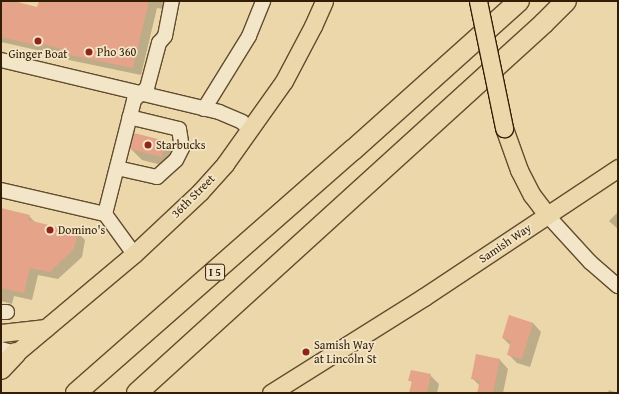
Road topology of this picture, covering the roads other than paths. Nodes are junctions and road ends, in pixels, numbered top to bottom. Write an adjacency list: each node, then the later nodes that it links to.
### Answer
1 (172, 1): 8 (street)
2 (263, 1): 9 (street)
3 (324, 1): 11 (main road, 36th Street)
4 (478, 1): 16 (main road, bridge)
5 (519, 1): 23 (highway, I 5)
6 (566, 1): 24 (highway)
7 (1, 60): 8 (street)
8 (141, 94): 9 (street); 10 (street)
9 (204, 109): 11 (street)
10 (129, 117): 12 (street); 12 (street)
11 (250, 130): 17 (main road, 36th Street)
12 (117, 168): 15 (street)
13 (618, 168): 16 (main road, Samish Way)
14 (1, 190): 15 (street)
15 (105, 214): 17 (street)
16 (547, 215): 18 (street); 25 (main road, Samish Way)
17 (134, 254): 19 (main road, 36th Street)
18 (618, 286)
19 (46, 328): 20 (main road); 21 (main road, 36th Street)
20 (1, 333)
21 (9, 351): 22 (highway)
22 (1, 369)
23 (76, 393)
24 (137, 393)
25 (271, 393)

